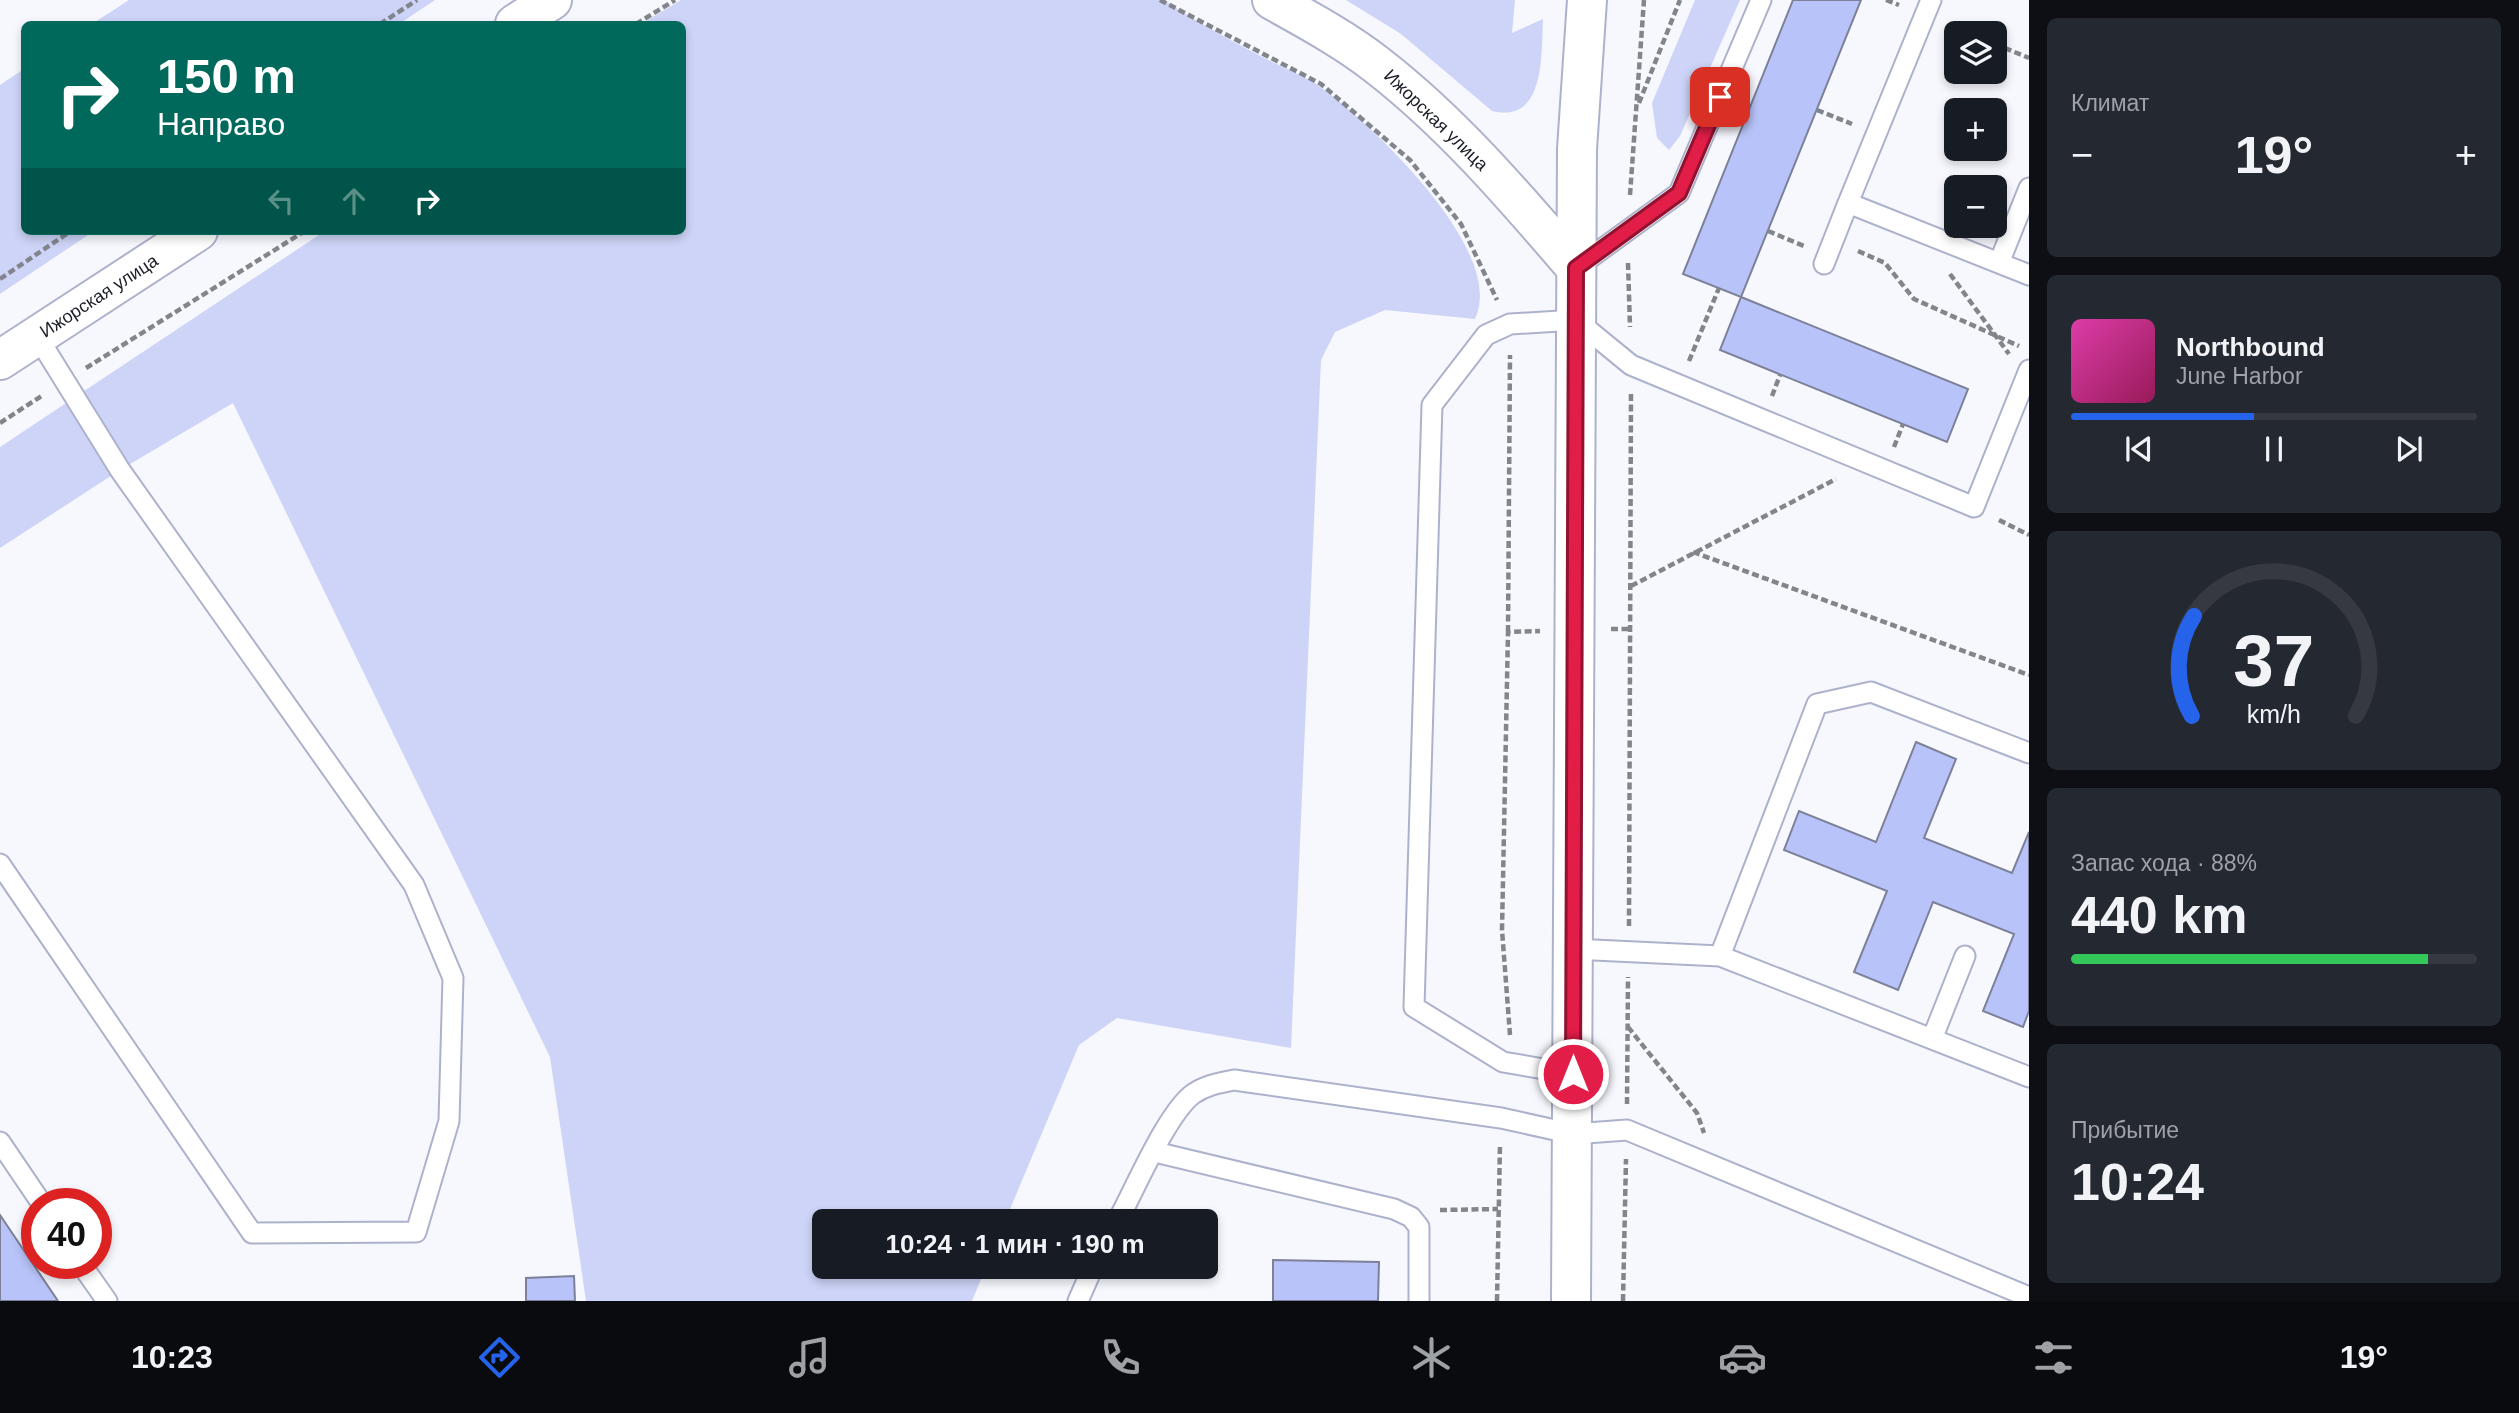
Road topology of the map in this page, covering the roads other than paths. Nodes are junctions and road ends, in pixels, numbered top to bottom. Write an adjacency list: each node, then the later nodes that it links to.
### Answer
1 (552, 0): 6 (street)
2 (1272, 0): 12 (street, Ижорская улица)
3 (1587, 0): 12 (street)
4 (1761, 0): 12 (lane)
5 (1931, 0): 8 (lane)
6 (520, 21)
7 (2029, 188): 11 (lane)
8 (1848, 203): 10 (lane); 11 (lane)
9 (192, 235): 15 (street, Ижорская улица)
10 (1828, 254)
11 (1999, 263): 13 (lane)
12 (1576, 268): 14 (street)
13 (2029, 275)
14 (1576, 320): 17 (lane); 20 (street); 24 (lane)
15 (37, 336): 16 (street, Ижорская улица); 19 (lane)
16 (0, 360)
17 (2027, 374)
18 (2029, 753): 21 (lane)
19 (0, 864)
20 (1573, 949): 21 (lane); 24 (street)
21 (1720, 956): 23 (lane)
22 (1965, 956): 23 (lane)
23 (1931, 1039): 25 (lane)
24 (1573, 1074): 26 (street)
25 (2029, 1077)
26 (1573, 1134): 28 (lane); 33 (lane); 37 (street)
27 (0, 1142): 29 (lane)
28 (1155, 1152): 30 (lane); 36 (lane)
29 (30, 1188)
30 (1124, 1209)
31 (92, 1279): 34 (lane)
32 (1088, 1279): 35 (lane)
33 (2029, 1297)
34 (107, 1301)
35 (1078, 1301)
36 (1419, 1301)
37 (1571, 1301)

